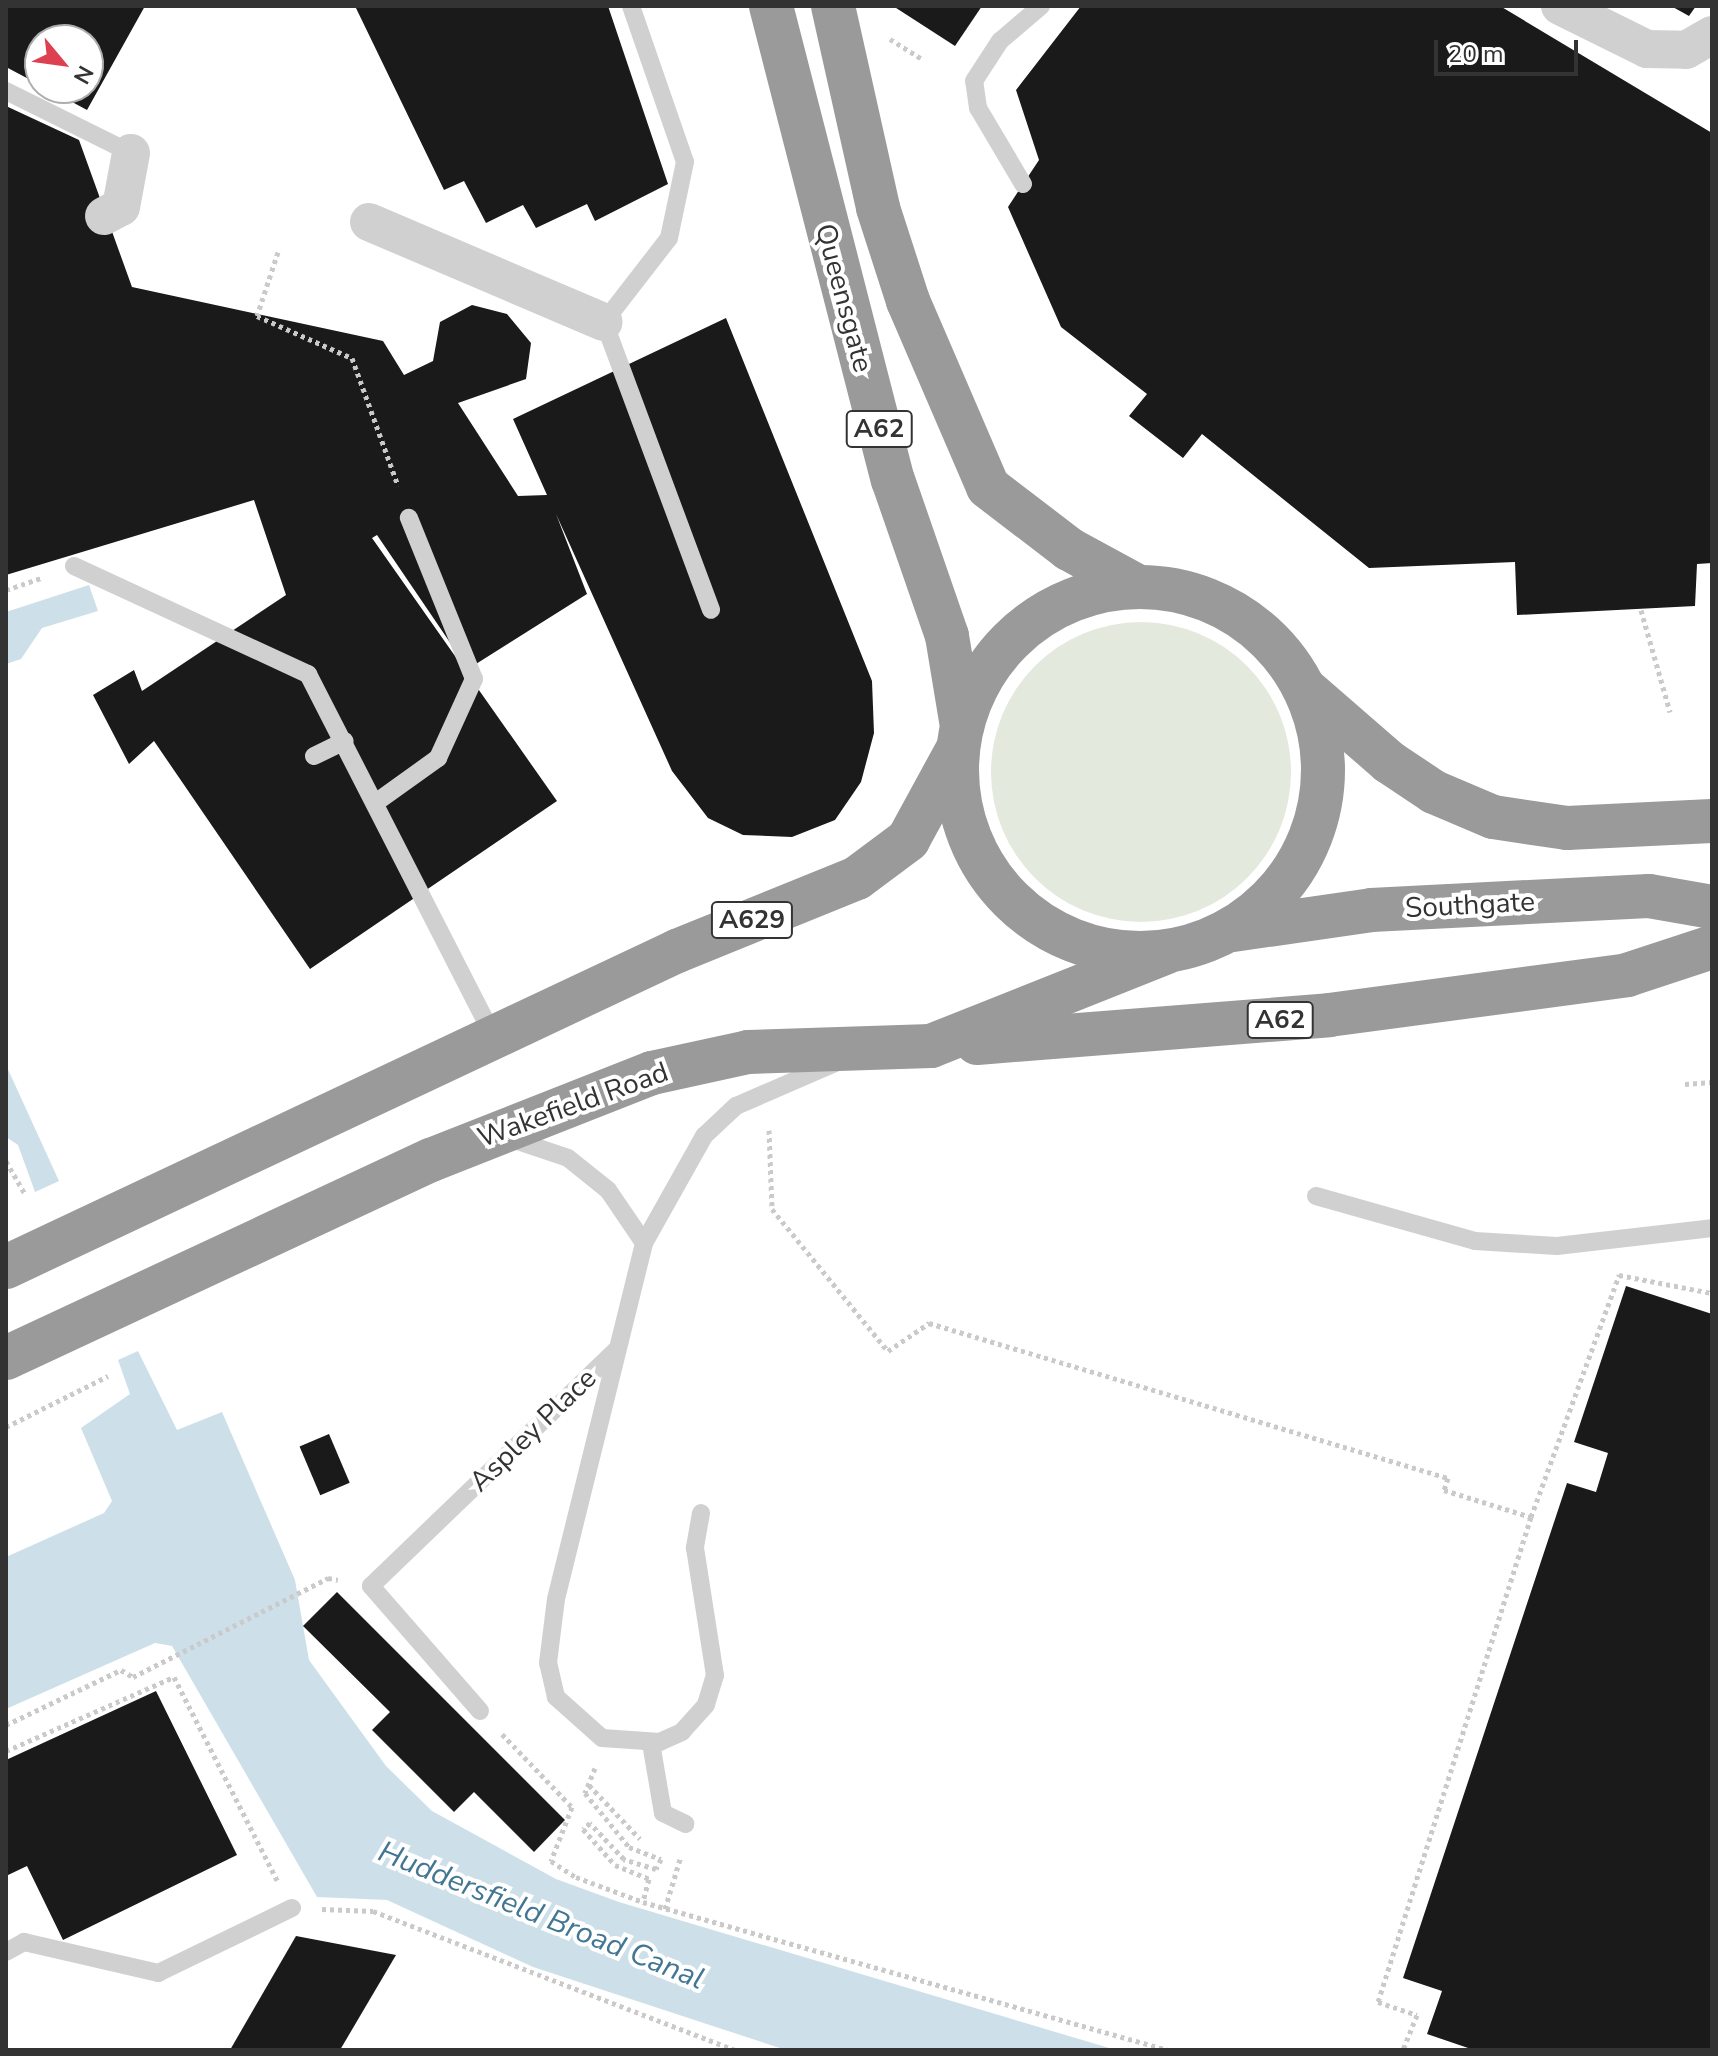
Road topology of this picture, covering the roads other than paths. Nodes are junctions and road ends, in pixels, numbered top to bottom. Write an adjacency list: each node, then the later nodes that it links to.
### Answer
1 (631, 6): 12 (lane)
2 (771, 6): 18 (highway, Queensgate / A62)
3 (833, 6): 15 (highway, Queensgate / A62)
4 (1041, 6): 9 (lane)
5 (1574, 14): 6 (street)
6 (1712, 35)
7 (6, 91): 8 (lane)
8 (131, 153): 10 (street)
9 (1023, 184)
10 (104, 216)
11 (369, 222): 12 (street)
12 (604, 322): 16 (lane)
13 (409, 518): 21 (lane)
14 (74, 566): 19 (lane)
15 (1137, 586): 17 (highway); 18 (highway)
16 (711, 610)
17 (1306, 690): 22 (highway); 24 (highway)
18 (960, 736): 26 (highway, Queensgate); 27 (highway, A629)
19 (345, 741): 20 (lane); 21 (lane)
20 (314, 756)
21 (378, 801): 27 (lane)
22 (1712, 821)
23 (1712, 907): 24 (highway, Southgate)
24 (1229, 931): 26 (highway, Wakefield Road)
25 (1712, 947): 28 (highway, A62)
26 (1167, 952): 28 (highway, Wakefield Road)
27 (496, 1041): 34 (highway, A629)
28 (931, 1046): 29 (highway, Wakefield Road)
29 (864, 1051): 30 (highway, Wakefield Road); 33 (lane, Aspley Place)
30 (492, 1133): 33 (lane); 36 (highway, Wakefield Road)
31 (1316, 1196): 32 (lane)
32 (1712, 1228)
33 (644, 1243): 35 (lane, Aspley Place)
34 (6, 1267)
35 (616, 1350): 38 (lane, Aspley Place); 39 (lane)
36 (6, 1358)
37 (701, 1513): 39 (lane)
38 (480, 1711)
39 (651, 1743): 40 (lane)
40 (686, 1824)
41 (292, 1908): 42 (lane)
42 (6, 1952)

